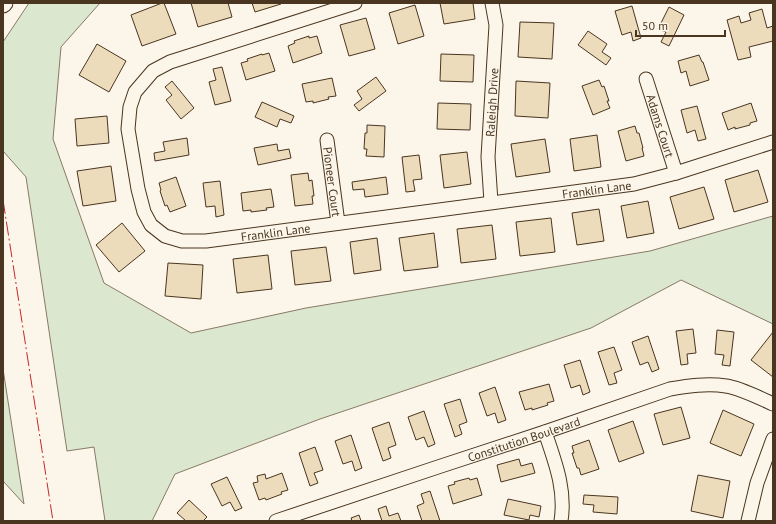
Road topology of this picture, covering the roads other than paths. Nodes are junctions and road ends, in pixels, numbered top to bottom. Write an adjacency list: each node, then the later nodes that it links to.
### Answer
1 (355, 3): 8 (street, Franklin Lane)
2 (492, 3): 7 (street, Raleigh Drive)
3 (646, 79): 6 (street, Adams Court)
4 (327, 140): 8 (street, Pioneer Court)
5 (773, 142): 6 (street, Franklin Lane)
6 (676, 172): 7 (street, Franklin Lane)
7 (491, 202): 8 (street, Franklin Lane)
8 (338, 223)
9 (773, 404): 10 (street, Constitution Boulevard)
10 (545, 432): 12 (street, Constitution Boulevard); 13 (street)
11 (773, 439): 14 (street)
12 (276, 521)
13 (561, 521)
14 (748, 521)

